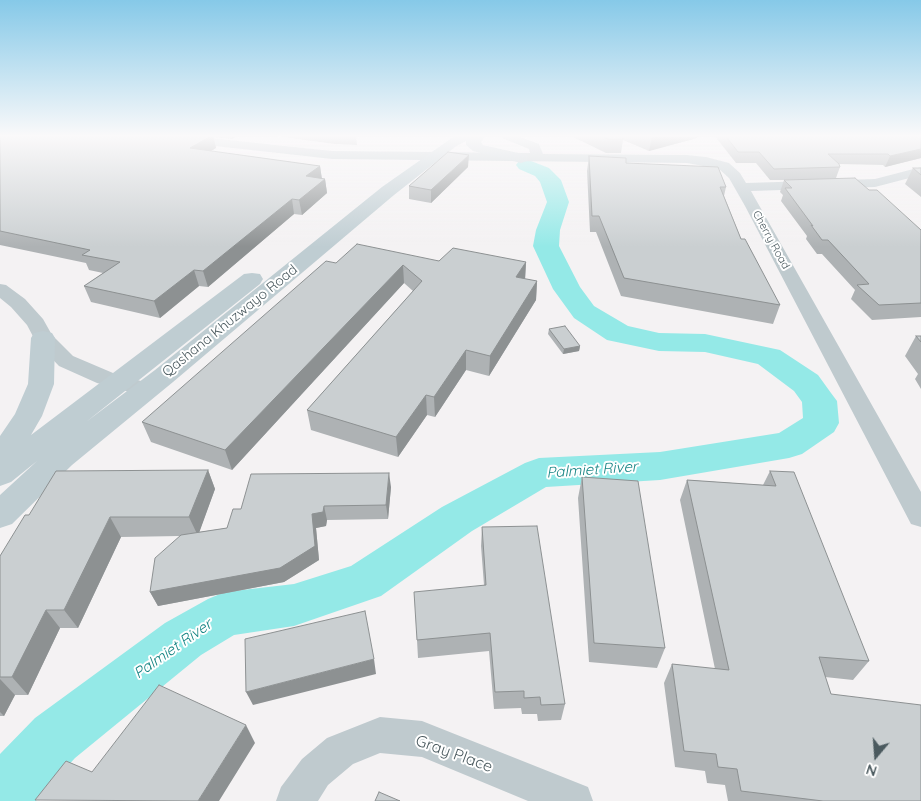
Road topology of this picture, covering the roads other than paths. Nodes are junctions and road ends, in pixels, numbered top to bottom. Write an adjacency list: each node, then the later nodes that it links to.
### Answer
1 (387, 172): 8 (main road, Qashana Khuzwayo Road)
2 (406, 172): 9 (main road, Qashana Khuzwayo Road)
3 (732, 172): 5 (street, Cherry Road)
4 (916, 172): 5 (street)
5 (741, 187): 13 (street, Cherry Road)
6 (0, 289): 7 (street)
7 (42, 338): 8 (street); 10 (main road)
8 (119, 382): 9 (street); 11 (main road, Qashana Khuzwayo Road)
9 (147, 390): 12 (main road, Qashana Khuzwayo Road)
10 (0, 459)
11 (0, 474)
12 (0, 515)
13 (921, 516)
14 (295, 801): 15 (street, Gray Place)
15 (574, 801)

